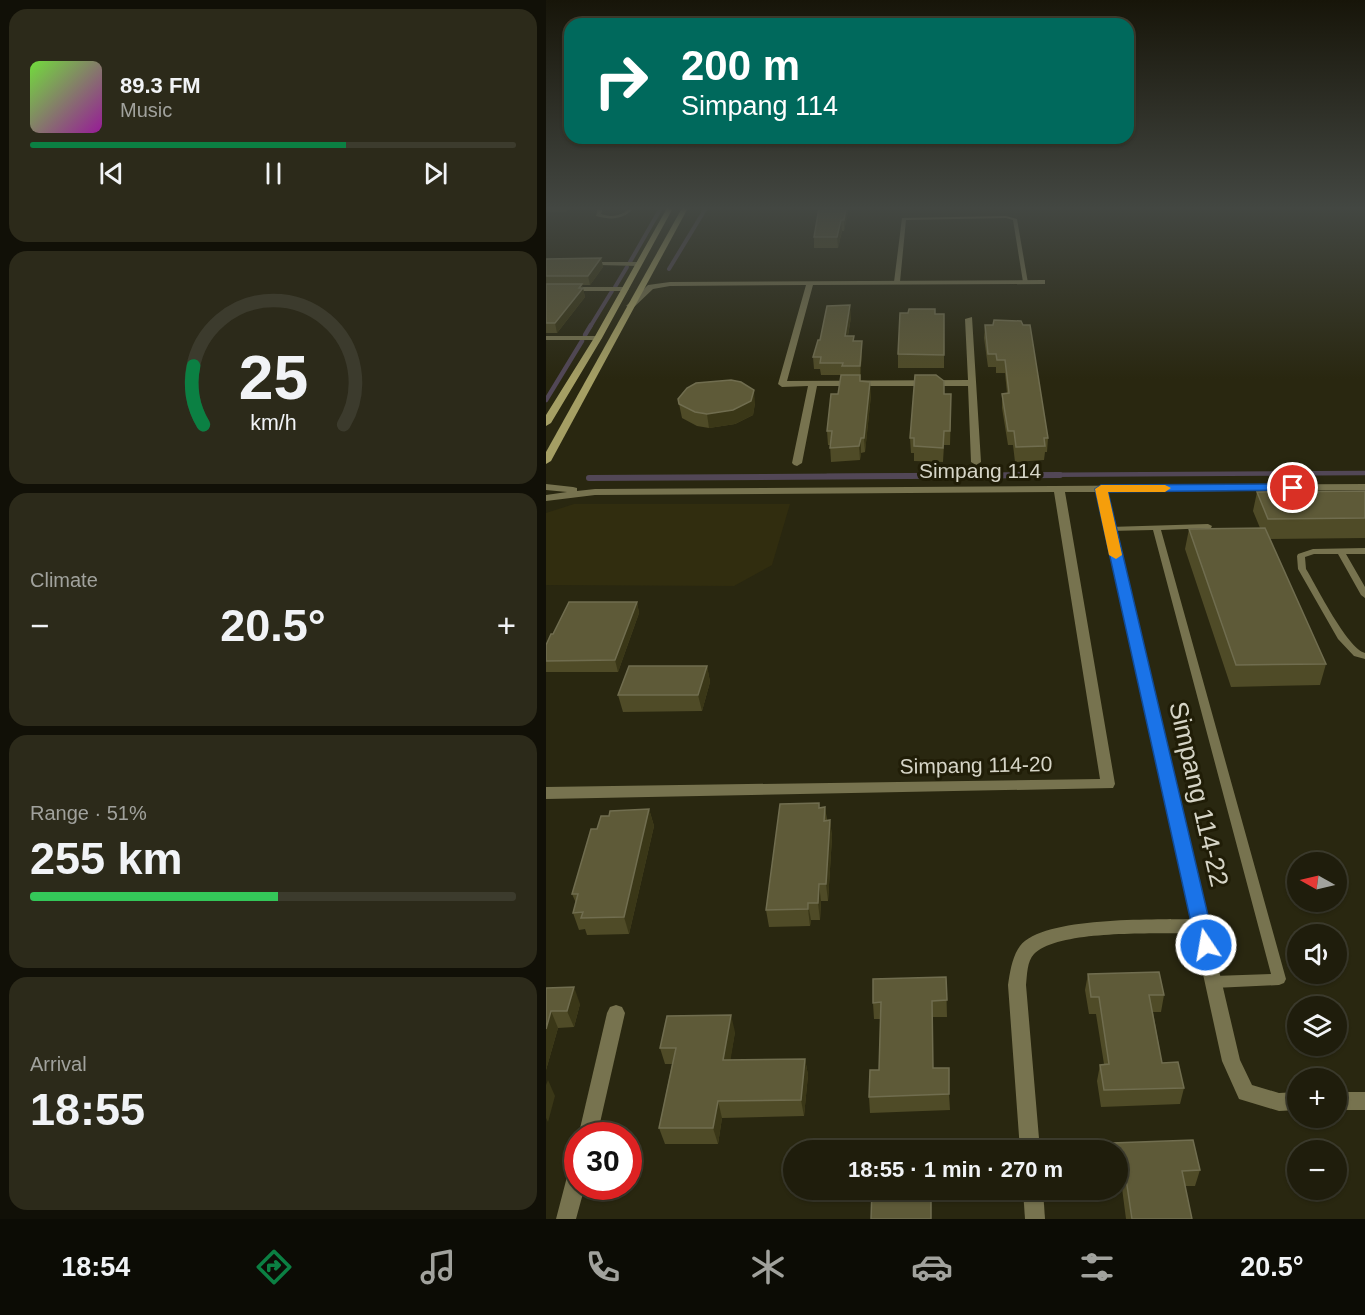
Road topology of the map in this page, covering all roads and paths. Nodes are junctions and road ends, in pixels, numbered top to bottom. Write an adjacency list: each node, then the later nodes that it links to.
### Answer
1 (639, 264): 10 (main road)
2 (899, 265): 5 (lane)
3 (1023, 265): 6 (lane)
4 (652, 267): 8 (street); 12 (main road)
5 (897, 282): 6 (street); 9 (street)
6 (1026, 282): 7 (street)
7 (1042, 282)
8 (687, 283): 9 (street); 12 (street)
9 (810, 283): 17 (street)
10 (626, 289): 11 (lane); 15 (main road)
11 (546, 290)
12 (630, 306): 19 (main road)
13 (969, 319): 16 (street)
14 (546, 338): 15 (street)
15 (598, 338): 18 (main road)
16 (971, 383): 17 (street); 20 (street)
17 (813, 384): 21 (street)
18 (546, 423)
19 (546, 461)
20 (976, 462)
21 (797, 463)
22 (546, 487): 26 (street, Simpang 114)
23 (1365, 487): 25 (street, Simpang 114)
24 (1059, 489): 25 (street, Simpang 114); 26 (street, Simpang 114); 35 (street, Simpang 114-20)
25 (1101, 489): 30 (street, Simpang 114-22)
26 (595, 492): 27 (street, Simpang 114)
27 (546, 498)
28 (1208, 526): 29 (lane)
29 (1156, 528): 30 (lane); 37 (lane)
30 (1109, 529): 36 (street, Simpang 114-22)
31 (1365, 551): 32 (lane)
32 (1341, 552): 33 (lane); 34 (lane)
33 (1365, 595)
34 (1365, 656)
35 (546, 793)
36 (1202, 926): 37 (street, Simpang 114-22); 43 (street)
37 (1214, 982): 41 (street, Simpang 114-22)
38 (616, 1013): 42 (street)
39 (1347, 1101): 40 (street)
40 (1365, 1101)
41 (1287, 1102)
42 (589, 1122)
43 (1029, 1140)
44 (571, 1200): 46 (street)
45 (1034, 1200): 47 (street)
46 (566, 1219)
47 (1035, 1219)

